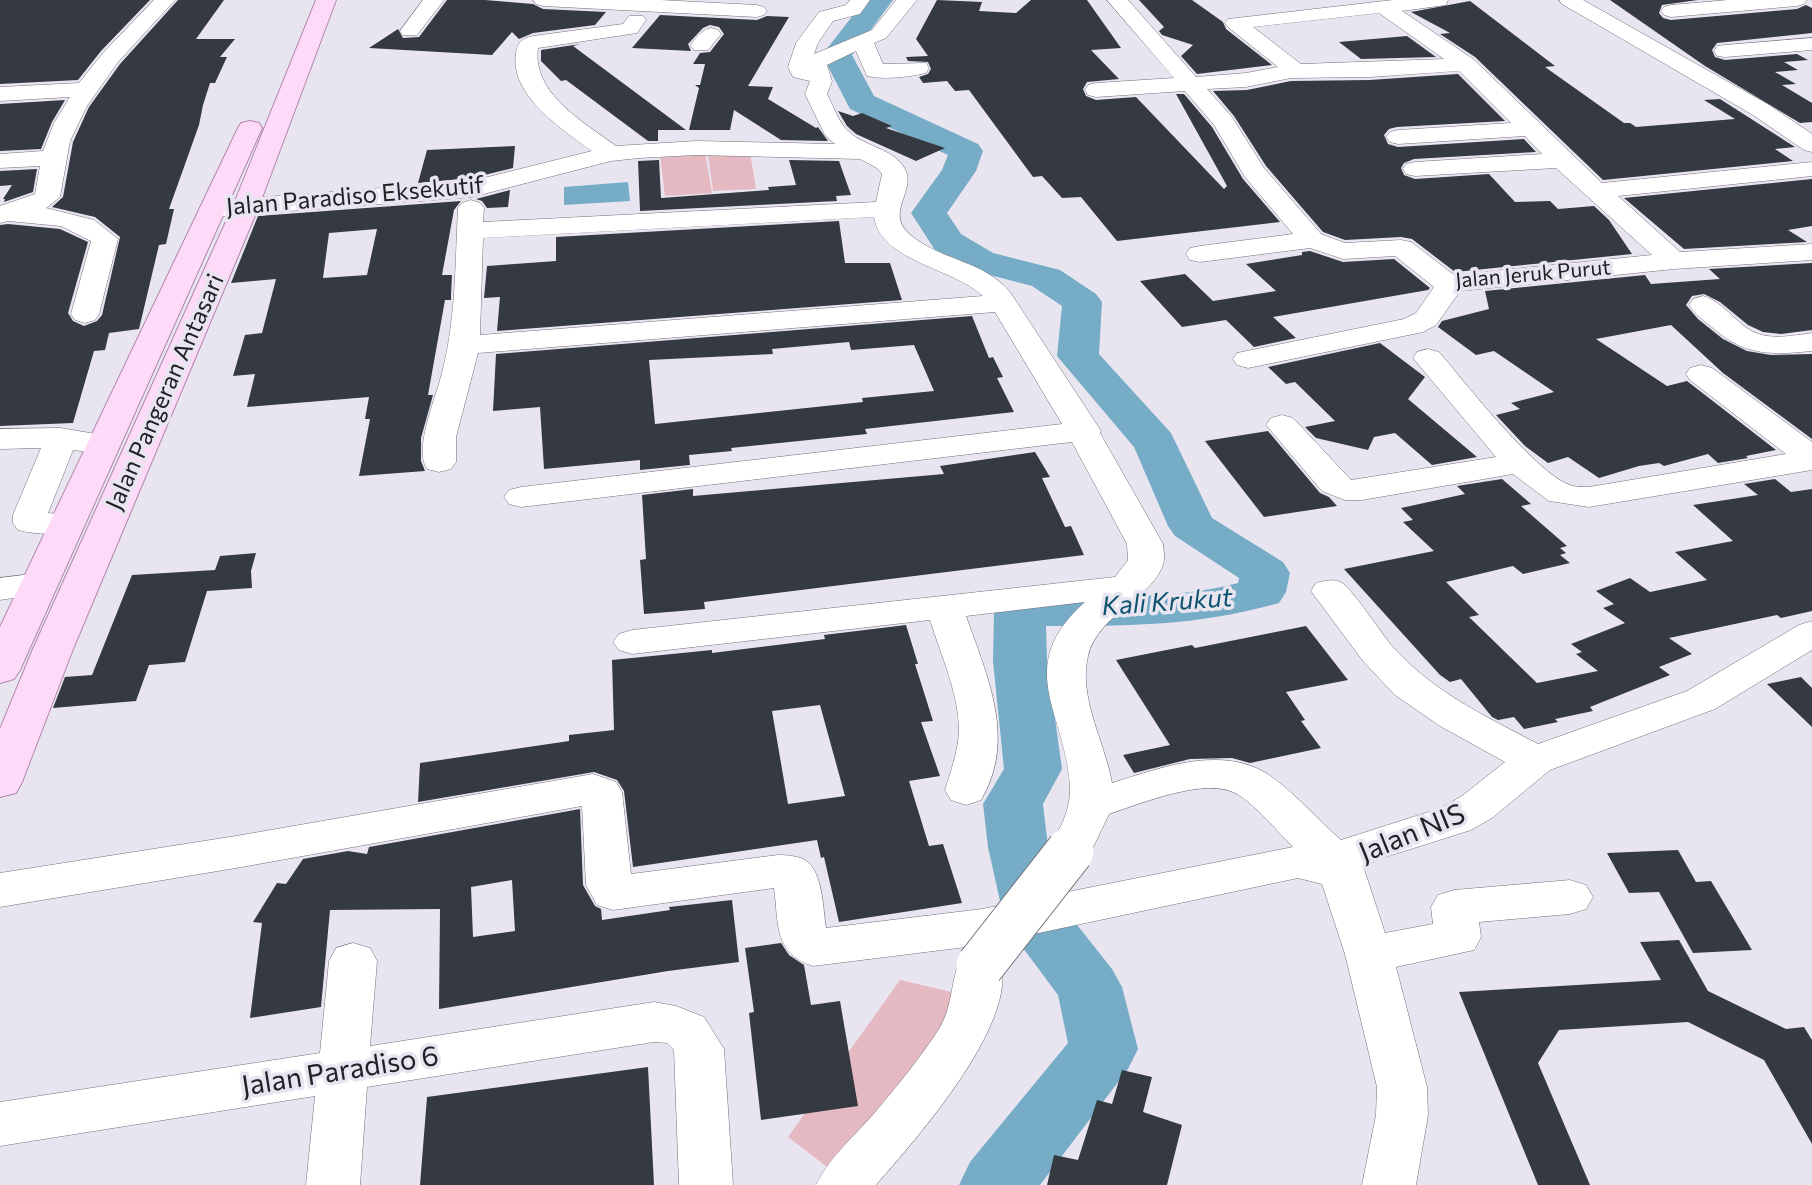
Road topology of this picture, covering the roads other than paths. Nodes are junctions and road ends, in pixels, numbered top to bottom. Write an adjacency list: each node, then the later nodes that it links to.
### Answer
1 (165, 0): 29 (street)
2 (302, 0): 20 (main road)
3 (326, 0): 45 (main road, Jalan Pangeran Antasari)
4 (435, 0): 16 (street)
5 (543, 0): 12 (street)
6 (860, 0): 27 (street)
7 (907, 0): 21 (street)
8 (1117, 0): 28 (street, Jalan Jeruk Purut)
9 (1569, 0): 35 (street)
10 (1797, 0): 15 (street)
11 (1439, 1): 13 (street)
12 (621, 2): 14 (street)
13 (1383, 7): 24 (street); 26 (street)
14 (757, 11)
15 (1671, 11)
16 (410, 31)
17 (657, 31): 37 (street)
18 (684, 32): 19 (street)
19 (712, 33)
20 (287, 36)
21 (858, 42): 25 (street); 27 (street)
22 (1812, 44): 23 (street)
23 (1725, 51)
24 (1465, 64): 26 (street); 33 (street)
25 (918, 68)
26 (1296, 71): 28 (street)
27 (821, 81): 36 (street)
28 (1193, 85): 30 (street); 49 (street, Jalan Jeruk Purut)
29 (87, 89): 31 (street); 38 (street)
30 (1096, 90)
31 (0, 94)
32 (258, 108): 45 (main road, Jalan Pangeran Antasari)
33 (1531, 129): 34 (street); 39 (street)
34 (1398, 137)
35 (1812, 145)
36 (864, 152): 37 (street, Jalan Paradiso Eksekutif); 46 (street)
37 (611, 155): 43 (street, Jalan Paradiso Eksekutif)
38 (53, 158): 40 (street); 47 (street)
39 (1562, 160): 41 (street); 44 (street)
40 (0, 161)
41 (1415, 169)
42 (1812, 169): 44 (street)
43 (472, 190): 45 (street, Jalan Paradiso Eksekutif); 48 (street)
44 (1597, 191): 52 (street)
45 (229, 208): 66 (main road, Jalan Pangeran Antasari); 81 (main road, Jalan Pangeran Antasari)
46 (886, 209): 48 (street); 54 (street)
47 (2, 214): 56 (street)
48 (470, 231): 58 (street)
49 (1312, 240): 51 (street); 53 (street, Jalan Jeruk Purut)
50 (1812, 252): 52 (street, Jalan Jeruk Purut)
51 (1200, 254)
52 (1674, 261): 53 (street, Jalan Jeruk Purut)
53 (1451, 284): 60 (street)
54 (1003, 303): 58 (street); 63 (street)
55 (1703, 305): 57 (street)
56 (85, 314)
57 (1812, 342)
58 (465, 345): 68 (street)
59 (1428, 358): 69 (street)
60 (1248, 359)
61 (1701, 374): 67 (street)
62 (1282, 425): 69 (street)
63 (1085, 431): 70 (street); 75 (street)
64 (60, 438): 65 (street); 66 (street); 71 (street)
65 (0, 439)
66 (103, 444): 71 (main road, Jalan Pangeran Antasari)
67 (1812, 459): 69 (street)
68 (439, 462)
69 (1520, 463)
70 (521, 497)
71 (67, 523): 72 (main road, Jalan Pangeran Antasari)
72 (40, 584): 73 (street); 79 (main road, Jalan Pangeran Antasari)
73 (0, 589)
74 (1329, 591): 80 (street)
75 (1116, 594): 76 (street); 83 (street)
76 (944, 607): 78 (street); 82 (street)
77 (1812, 633): 80 (street, Jalan NIS)
78 (632, 642)
79 (0, 670)
80 (1535, 760): 84 (street, Jalan NIS)
81 (0, 782)
82 (966, 790)
83 (1090, 805): 84 (street); 87 (street, bridge)
84 (1342, 869): 87 (street); 88 (street, Jalan NIS)
85 (0, 890): 87 (street)
86 (1570, 897): 88 (street)
87 (981, 946): 94 (street)
88 (1369, 954): 95 (street, Jalan NIS)
89 (352, 961): 90 (street)
90 (345, 1071): 91 (street, Jalan Paradiso 6); 92 (street); 93 (street, Jalan Paradiso 6)
91 (0, 1124)
92 (333, 1185)
93 (706, 1185)
94 (843, 1185)
95 (1389, 1185)

